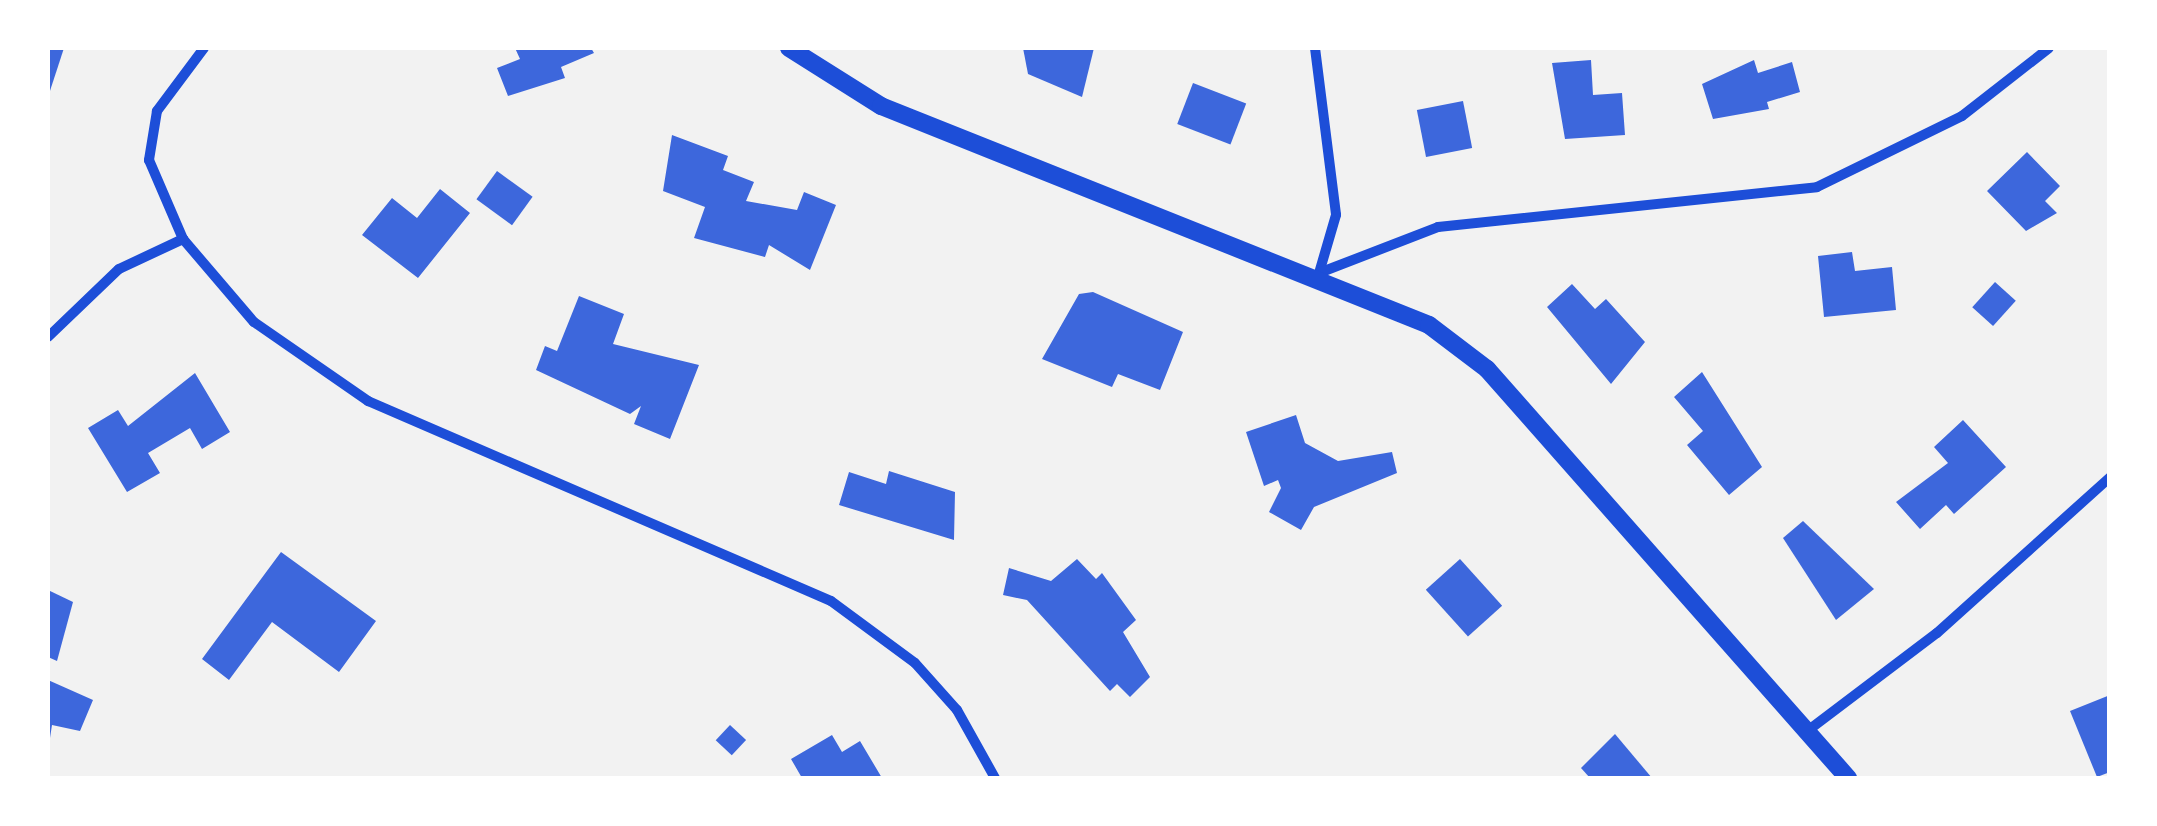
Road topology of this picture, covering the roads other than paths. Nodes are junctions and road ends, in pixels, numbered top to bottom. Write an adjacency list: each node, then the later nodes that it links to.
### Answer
1 (204, 48): 5 (street)
2 (789, 48): 6 (street)
3 (1315, 48): 6 (street)
4 (2049, 48): 6 (street)
5 (183, 239): 7 (street); 10 (street)
6 (1319, 273): 9 (street)
7 (48, 337)
8 (2110, 477): 9 (street)
9 (1806, 732): 11 (street)
10 (995, 778)
11 (1848, 778)

